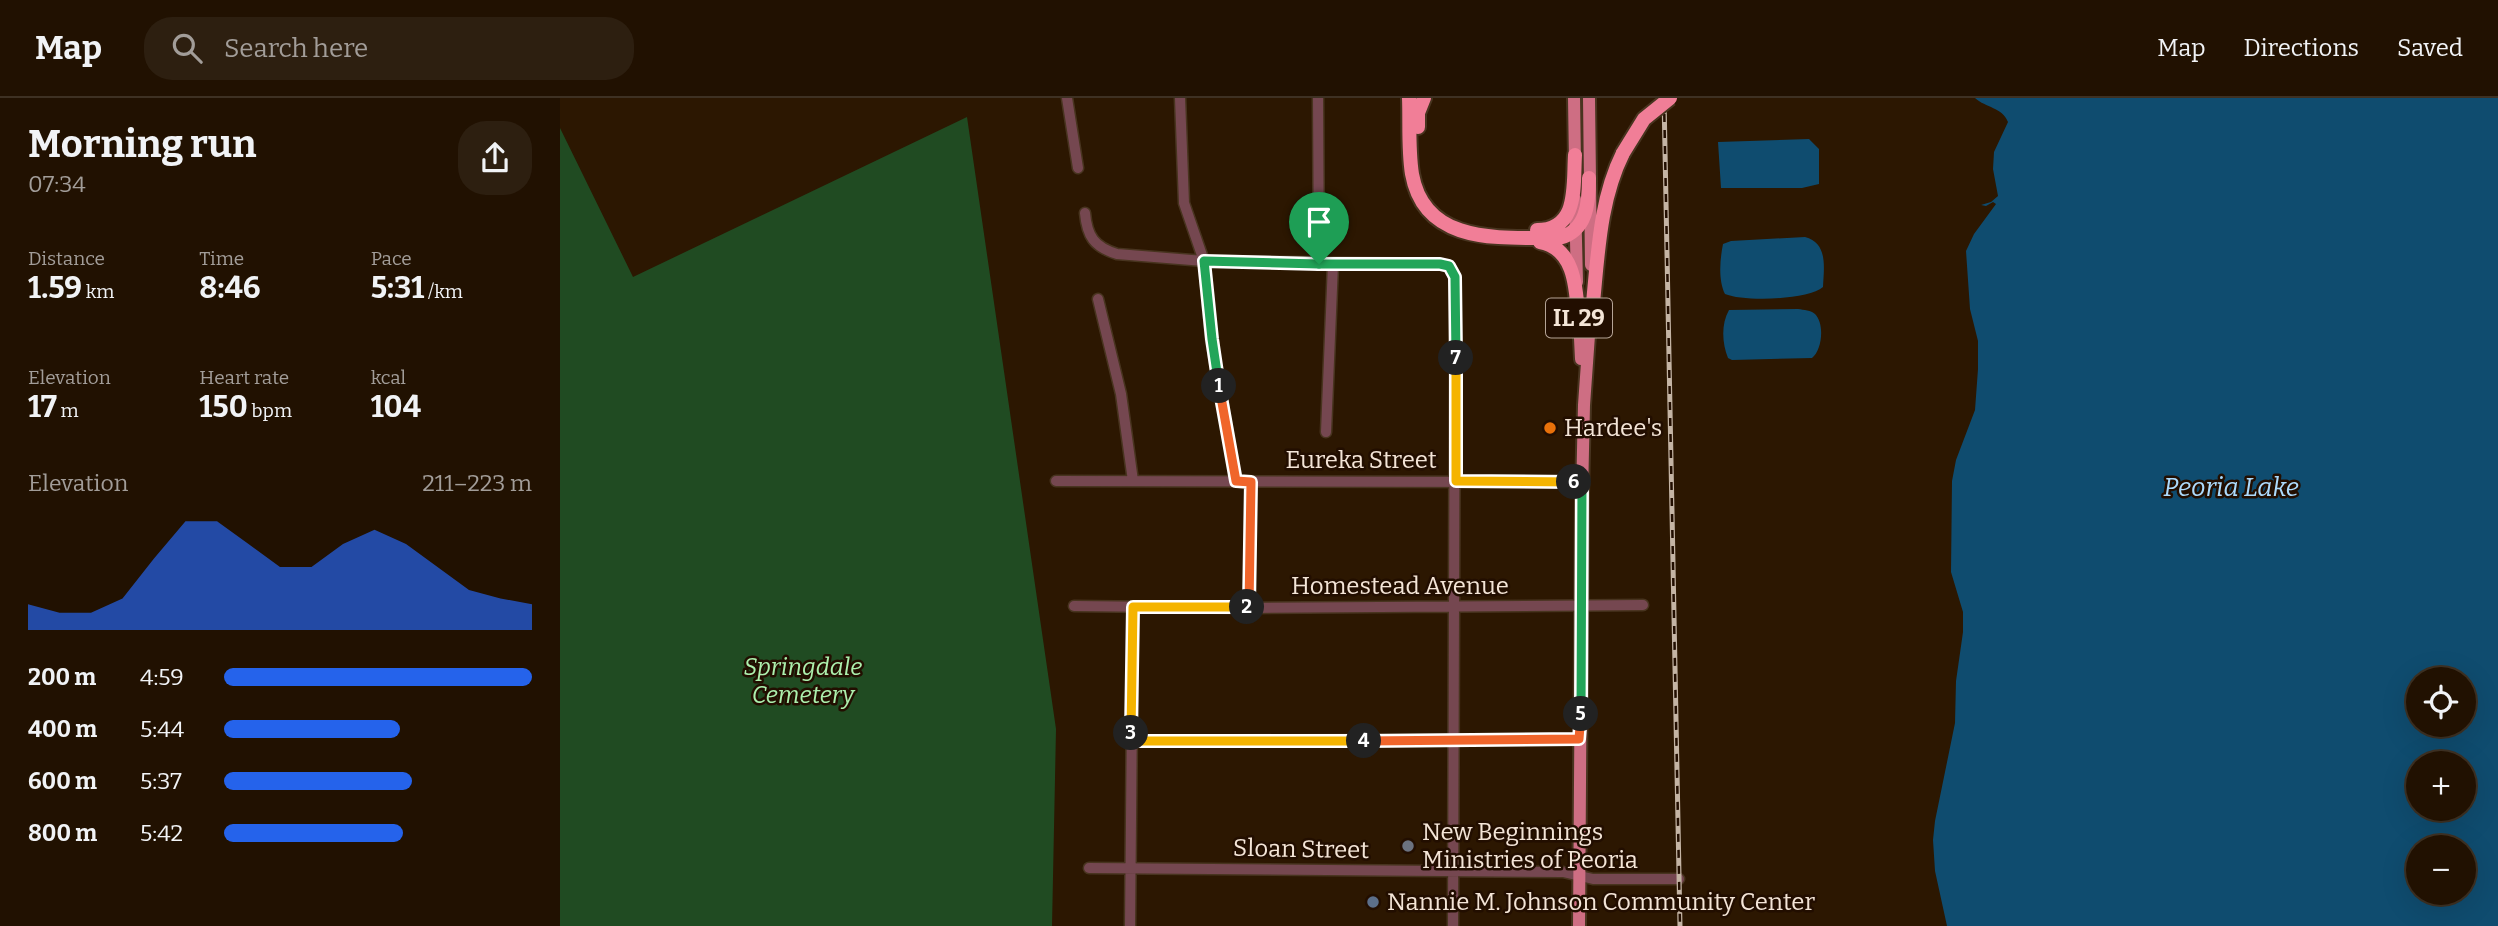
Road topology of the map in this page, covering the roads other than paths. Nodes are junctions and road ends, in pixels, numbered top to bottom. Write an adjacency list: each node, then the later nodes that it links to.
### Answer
1 (1067, 98): 10 (street)
2 (1180, 98): 15 (street)
3 (1318, 98): 16 (street)
4 (1409, 98): 14 (highway)
5 (1424, 98): 9 (highway)
6 (1574, 98): 9 (main road, IL 29)
7 (1589, 98): 11 (main road, IL 29)
8 (1670, 98): 19 (highway, bridge)
9 (1575, 155): 13 (main road, IL 29)
10 (1078, 168)
11 (1589, 178): 13 (highway); 19 (main road, IL 29)
12 (1085, 213): 15 (street)
13 (1576, 230): 14 (highway); 19 (main road, IL 29)
14 (1486, 236): 19 (highway)
15 (1204, 261): 16 (street); 23 (street)
16 (1319, 264): 17 (street)
17 (1333, 264): 20 (street); 24 (street)
18 (1098, 299): 22 (street)
19 (1584, 327): 26 (main road, IL 29)
20 (1326, 432)
21 (1056, 481): 22 (street, Eureka Street)
22 (1133, 481): 23 (street, Eureka Street)
23 (1236, 481): 25 (street, Eureka Street)
24 (1456, 481): 25 (street, Eureka Street); 26 (street, Eureka Street); 29 (street)
25 (1251, 482): 32 (street)
26 (1582, 482): 30 (main road, IL 29)
27 (1643, 605): 30 (street, Homestead Avenue)
28 (1074, 606): 31 (street, Homestead Avenue)
29 (1456, 606): 30 (street, Homestead Avenue); 32 (street, Homestead Avenue); 35 (street)
30 (1581, 606): 33 (main road, IL 29)
31 (1133, 607): 32 (street, Homestead Avenue); 34 (street)
32 (1249, 607)
33 (1579, 739): 35 (street); 39 (main road, IL 29)
34 (1131, 741): 35 (street); 37 (street)
35 (1455, 741): 38 (street)
36 (1089, 868): 37 (street, Sloan Street)
37 (1130, 868): 38 (street, Sloan Street); 41 (street)
38 (1454, 872): 39 (street, Sloan Street); 42 (street)
39 (1579, 876): 40 (street, Sloan Street); 43 (main road, IL 29)
40 (1679, 880)
41 (1130, 926)
42 (1453, 926)
43 (1579, 926)

